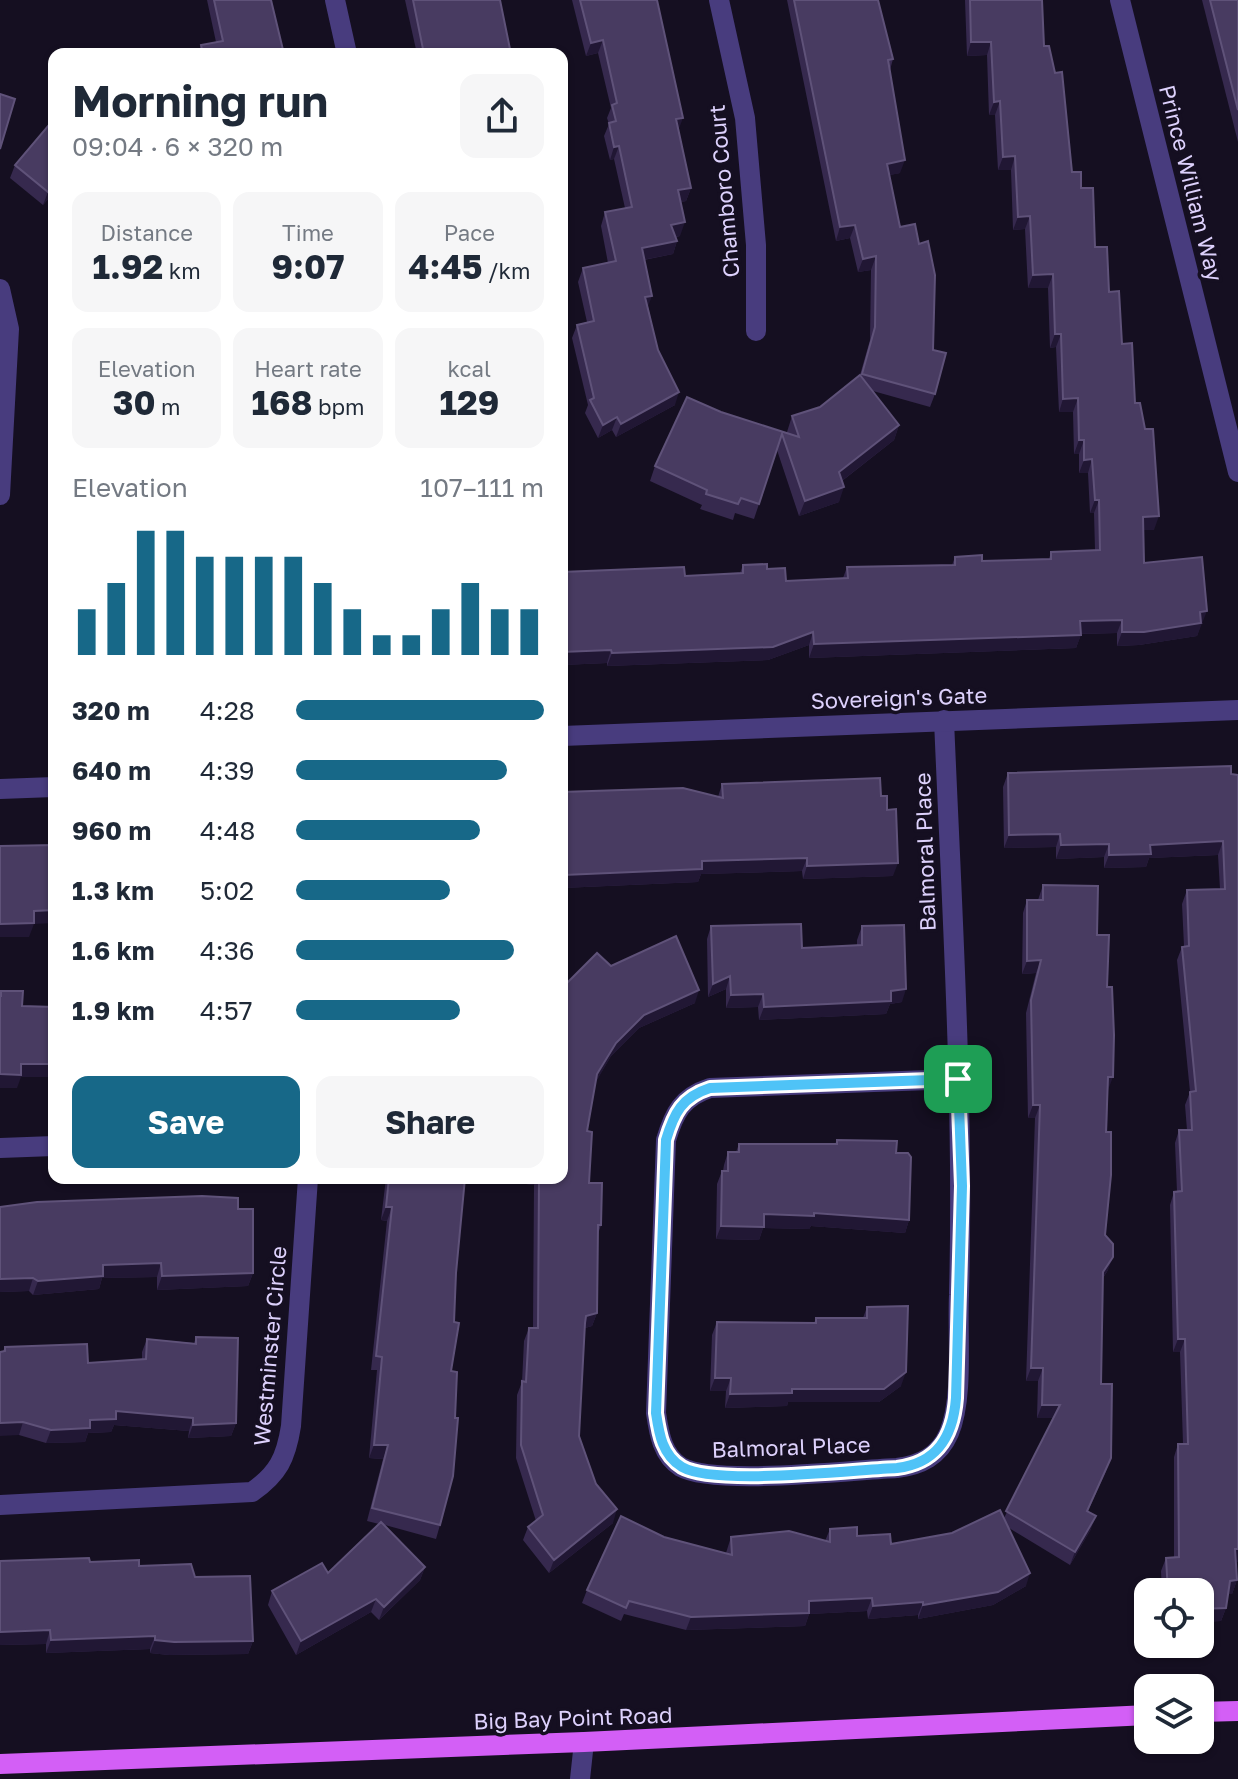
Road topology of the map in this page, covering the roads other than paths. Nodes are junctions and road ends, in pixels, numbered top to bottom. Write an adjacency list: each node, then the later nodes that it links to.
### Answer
1 (335, 0): 4 (street)
2 (719, 0): 6 (street, Chamboro Court)
3 (1120, 0): 7 (street, Prince William Way)
4 (346, 48)
5 (0, 289): 8 (street)
6 (756, 331)
7 (1238, 472)
8 (0, 495)
9 (1238, 710): 10 (street, Sovereign's Gate)
10 (944, 720): 11 (street, Sovereign's Gate); 14 (street, Balmoral Place)
11 (568, 736)
12 (48, 787): 13 (street)
13 (0, 789)
14 (958, 1079): 14 (street, Balmoral Place)
15 (48, 1146): 16 (street)
16 (0, 1148)
17 (308, 1184): 18 (street, Westminster Circle)
18 (0, 1505)
19 (1238, 1711): 20 (main road)
20 (1214, 1712)
21 (1134, 1716): 22 (main road, Big Bay Point Road)
22 (584, 1742): 23 (main road, Big Bay Point Road); 24 (street)
23 (0, 1764)
24 (580, 1779)

